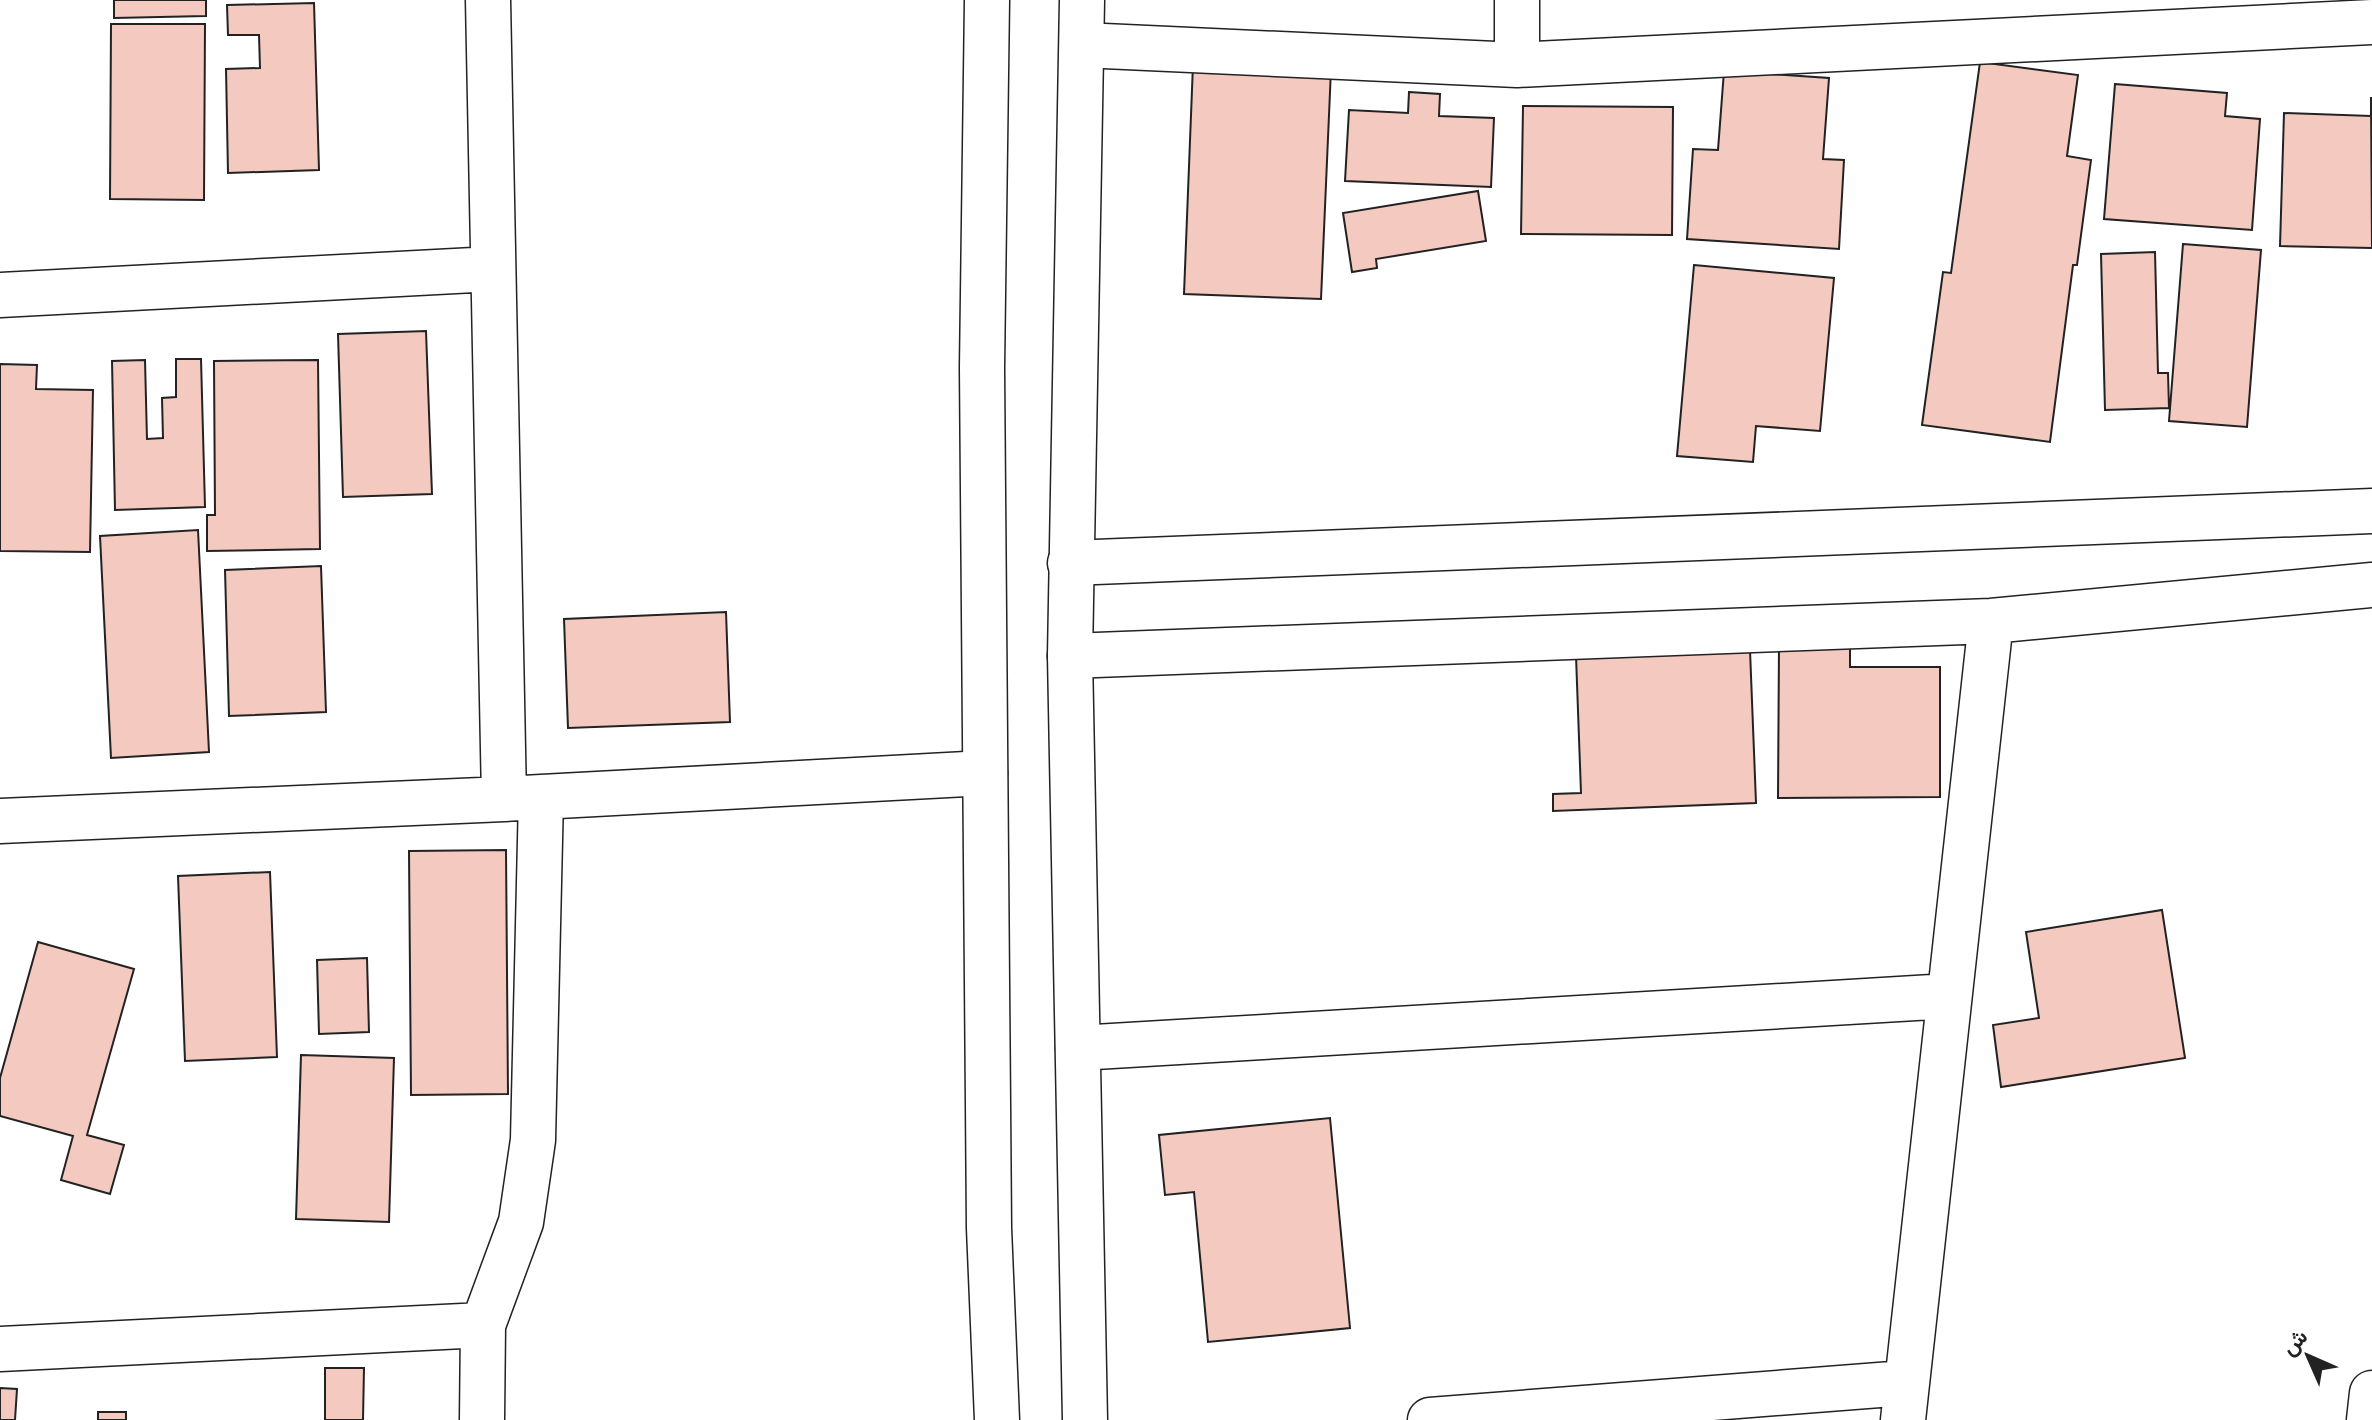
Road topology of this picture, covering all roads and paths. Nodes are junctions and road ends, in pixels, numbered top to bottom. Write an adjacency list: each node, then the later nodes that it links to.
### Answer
1 (488, 0): 8 (street)
2 (987, 0): 15 (street)
3 (1082, 0): 6 (street)
4 (1517, 0): 7 (street)
5 (2372, 22): 7 (street)
6 (1082, 45): 7 (street); 11 (street)
7 (1517, 65)
8 (493, 269): 9 (street); 16 (street)
9 (0, 295)
10 (2372, 511): 11 (street)
11 (1070, 563): 14 (street)
12 (2372, 585): 13 (street)
13 (1991, 621): 14 (street); 18 (street)
14 (1070, 656): 19 (street)
15 (985, 773): 16 (street); 26 (street)
16 (522, 798): 17 (street); 20 (street)
17 (0, 821)
18 (1949, 996): 19 (street); 23 (street)
19 (1078, 1048): 27 (street)
20 (483, 1325): 21 (street); 25 (street)
21 (0, 1349)
22 (2372, 1393): 29 (street)
23 (1904, 1402): 24 (street)
24 (1531, 1416): 28 (street)
25 (482, 1420)
26 (997, 1420)
27 (1085, 1420)
28 (1430, 1420)
29 (2369, 1420)

